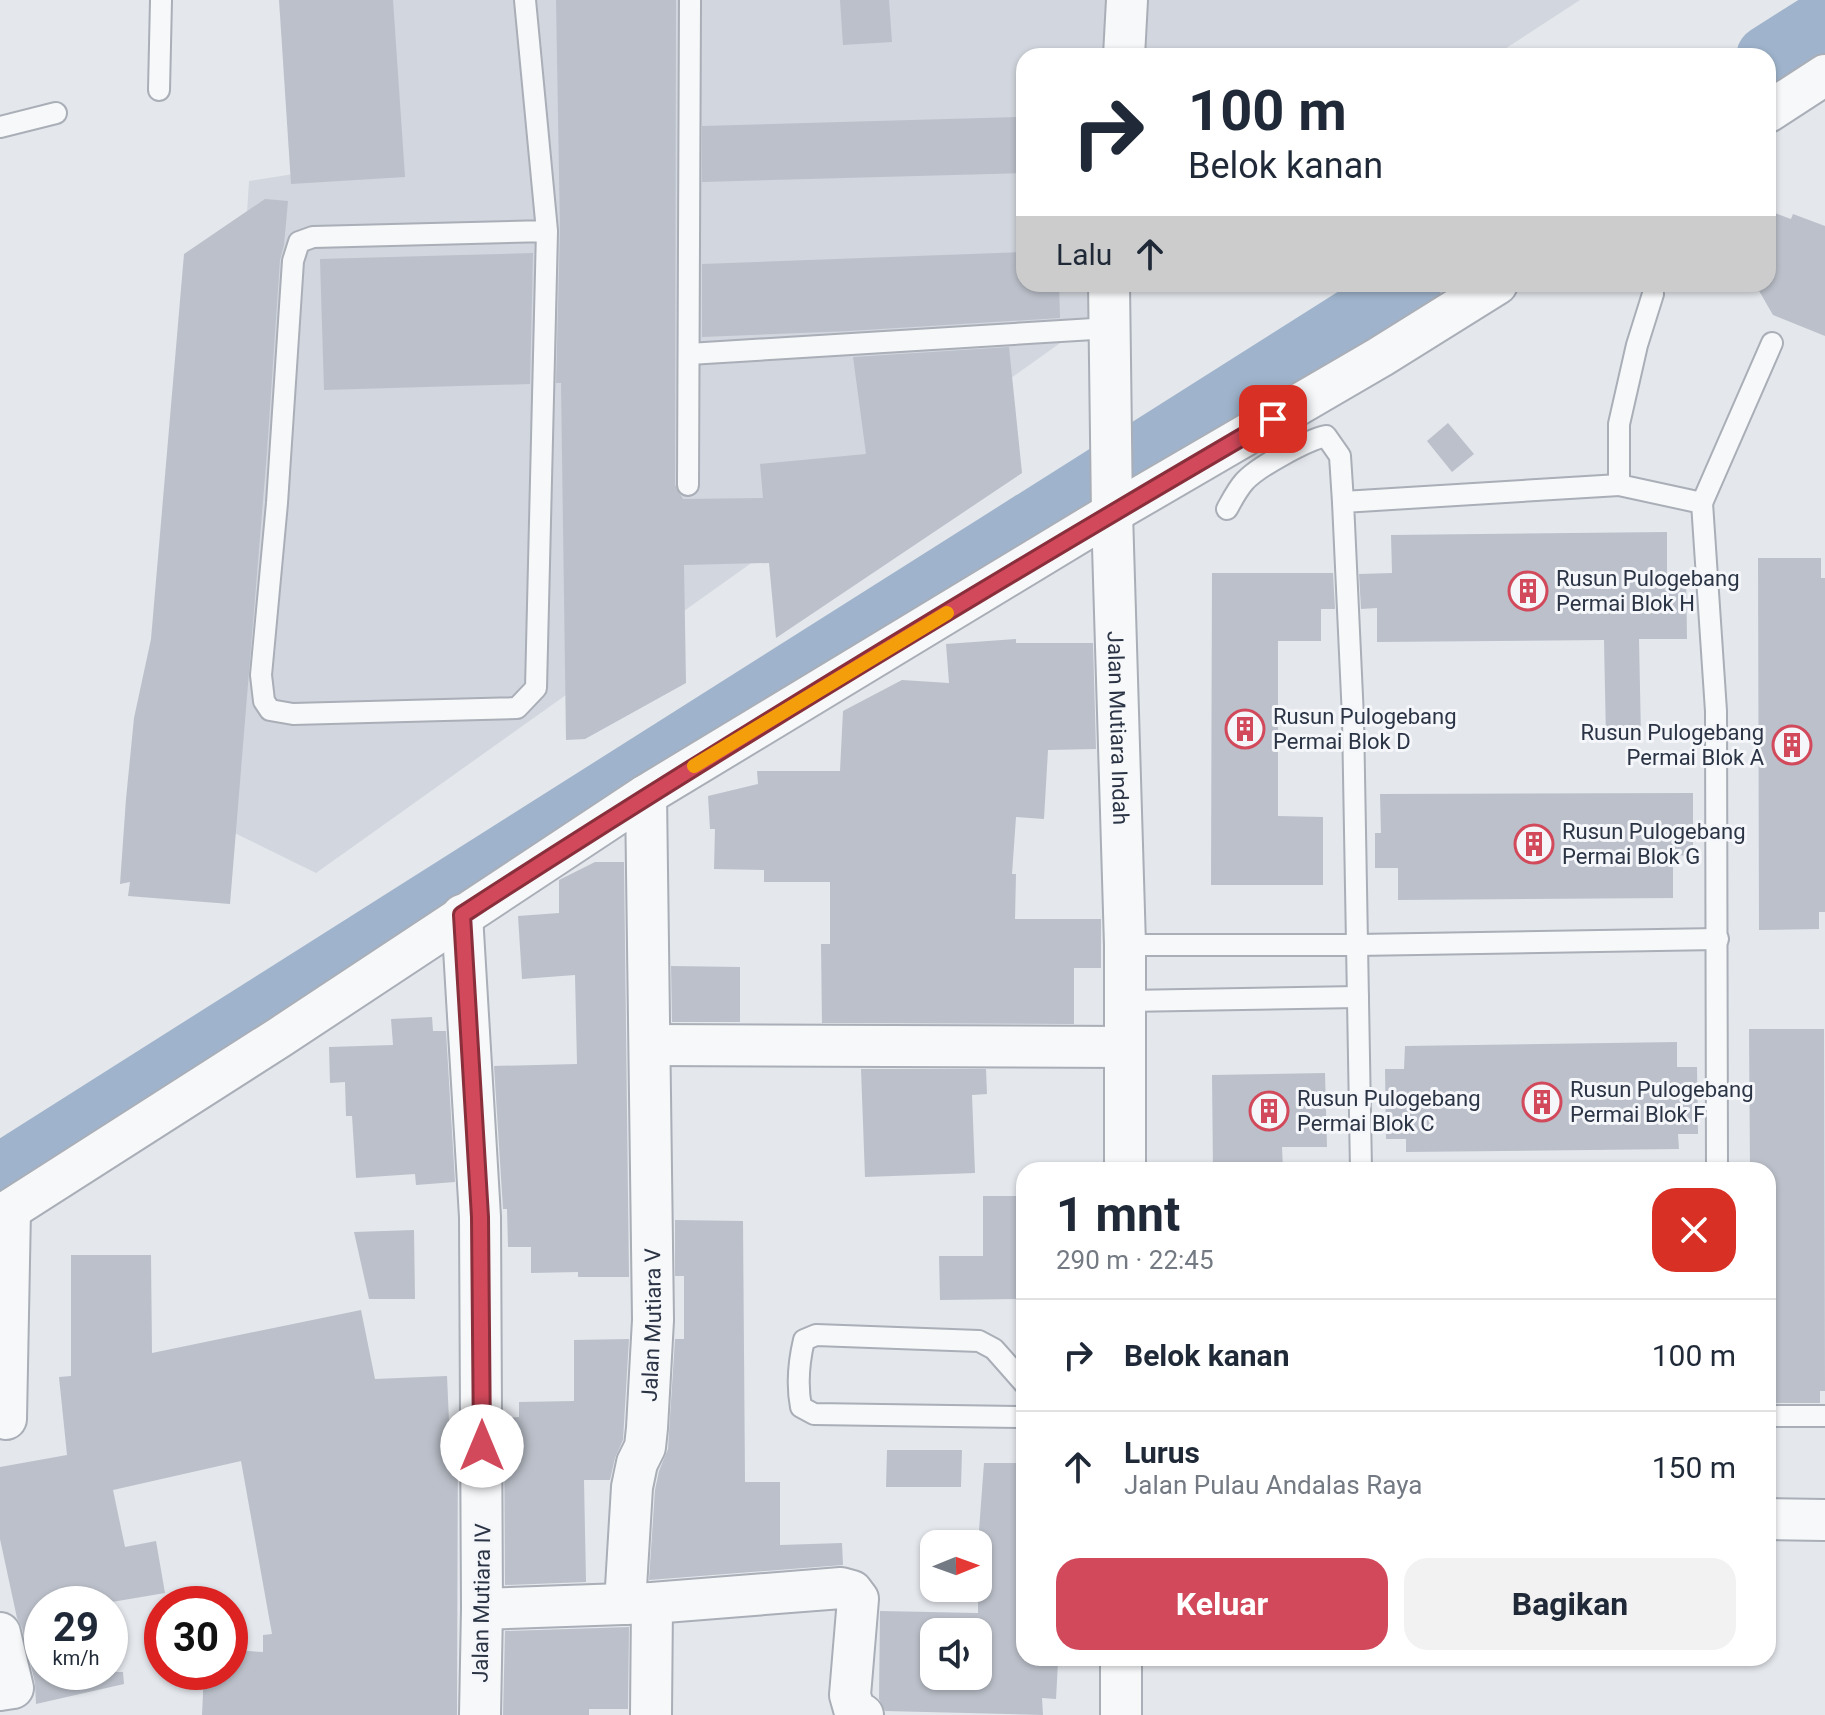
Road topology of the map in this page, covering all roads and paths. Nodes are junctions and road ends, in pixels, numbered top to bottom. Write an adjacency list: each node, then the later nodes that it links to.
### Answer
1 (161, 0): 7 (lane)
2 (525, 0): 11 (lane)
3 (690, 0): 17 (lane)
4 (1127, 0): 5 (street)
5 (1124, 48)
6 (1825, 75): 8 (street)
7 (159, 90)
8 (1776, 107)
9 (56, 113): 10 (lane)
10 (0, 127)
11 (547, 231): 11 (lane)
12 (1109, 292): 15 (street, Jalan Mutiara Indah)
13 (1484, 292): 22 (street)
14 (1653, 294): 19 (lane)
15 (1110, 328): 17 (lane); 22 (street, Jalan Mutiara Indah)
16 (1772, 343): 21 (lane)
17 (689, 354): 18 (lane)
18 (688, 485)
19 (1619, 485): 20 (lane); 21 (lane)
20 (1343, 502): 23 (lane); 28 (lane)
21 (1702, 503): 26 (lane)
22 (1112, 504): 24 (street); 27 (street, Jalan Mutiara Indah)
23 (1227, 509)
24 (646, 795): 25 (street); 31 (street, Jalan Mutiara V)
25 (462, 915): 36 (street); 45 (street, Jalan Mutiara IV)
26 (1718, 939): 28 (lane); 35 (lane)
27 (1125, 945): 28 (lane); 30 (street, Jalan Mutiara Indah)
28 (1357, 945): 29 (lane)
29 (1358, 997): 30 (lane); 34 (lane)
30 (1126, 1001): 32 (street, Jalan Mutiara Indah)
31 (650, 1045): 32 (street); 44 (street, Jalan Mutiara V)
32 (1125, 1047): 33 (street, Jalan Mutiara Indah)
33 (1125, 1162)
34 (1361, 1162)
35 (1717, 1162)
36 (5, 1213): 41 (street)
37 (1016, 1374): 40 (lane)
38 (1776, 1416): 39 (lane)
39 (1825, 1416)
40 (1016, 1417)
41 (6, 1419)
42 (1776, 1519): 43 (street)
43 (1825, 1520)
44 (638, 1603): 45 (street); 50 (street, Jalan Mutiara V); 51 (street)
45 (482, 1609): 49 (street, Jalan Mutiara IV)
46 (0, 1633): 48 (street)
47 (1121, 1666): 52 (street)
48 (0, 1690)
49 (480, 1715)
50 (651, 1715)
51 (863, 1715)
52 (1121, 1715)

